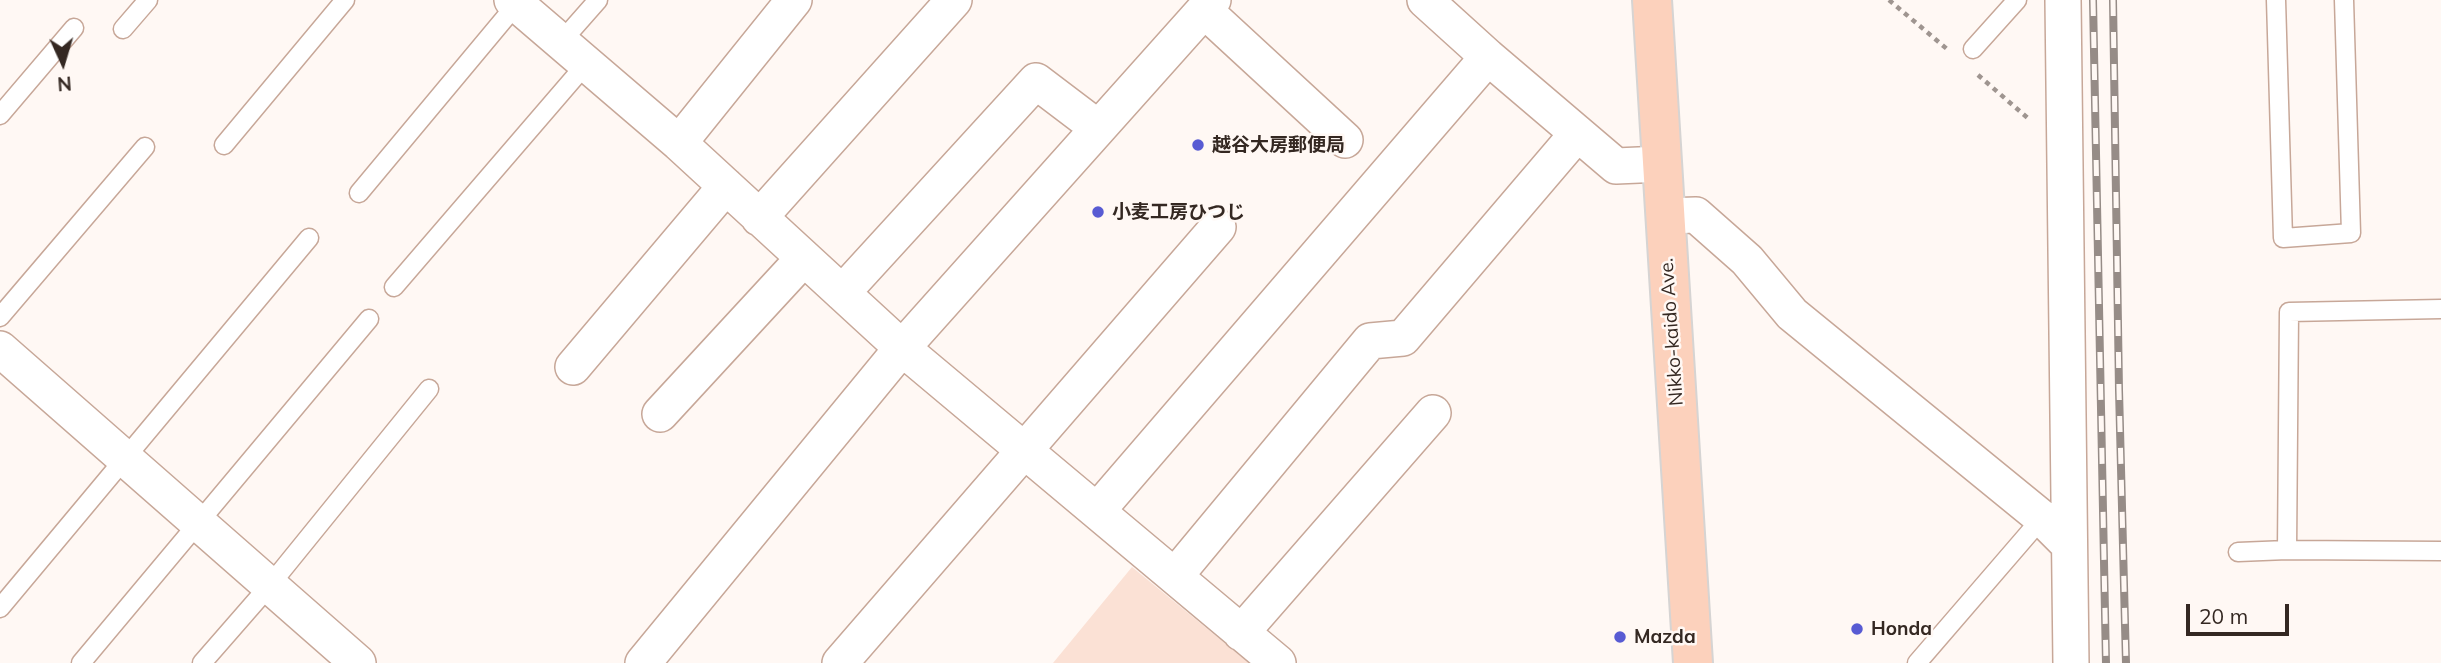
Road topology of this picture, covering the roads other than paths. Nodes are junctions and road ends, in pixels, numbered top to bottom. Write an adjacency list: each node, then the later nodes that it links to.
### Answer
1 (148, 0): 15 (lane)
2 (345, 0): 24 (lane)
3 (598, 0): 17 (lane)
4 (794, 0): 23 (street)
5 (954, 0): 30 (street)
6 (1425, 0): 18 (street)
7 (1652, 0): 26 (main road, Nikko-kaido Ave.)
8 (2017, 0): 16 (lane)
9 (2063, 0): 50 (street)
10 (2276, 0): 11 (lane)
11 (2344, 0)
12 (516, 1): 17 (street); 28 (lane)
13 (1209, 5): 20 (street); 22 (street)
14 (74, 28): 19 (lane)
15 (123, 29)
16 (1973, 49)
17 (574, 53): 23 (street); 34 (lane)
18 (1488, 57): 21 (street); 47 (street)
19 (0, 115)
20 (1098, 128): 35 (street); 39 (street)
21 (1577, 134): 26 (street); 54 (street)
22 (1345, 140)
23 (679, 144): 27 (street)
24 (224, 145)
25 (145, 147): 37 (lane)
26 (1662, 164): 29 (main road, Nikko-kaido Ave.)
27 (726, 186): 30 (street); 41 (street)
28 (359, 193)
29 (1665, 216): 48 (street); 64 (main road, Nikko-kaido Ave.)
30 (760, 218): 33 (street)
31 (1218, 227): 45 (street)
32 (309, 238): 46 (lane)
33 (804, 258): 35 (street); 44 (street)
34 (394, 287)
35 (842, 293): 39 (street)
36 (2441, 309): 51 (lane)
37 (0, 317)
38 (369, 320): 49 (lane)
39 (902, 348): 45 (street); 61 (street)
40 (0, 349): 46 (street)
41 (573, 367)
42 (429, 389): 55 (lane)
43 (1433, 413): 57 (street)
44 (660, 414)
45 (1025, 452): 47 (street); 62 (street)
46 (125, 458): 49 (street); 56 (lane)
47 (1097, 511): 54 (street)
48 (2042, 518): 50 (street); 65 (lane)
49 (198, 522): 55 (street); 58 (lane)
50 (2069, 545): 66 (street)
51 (2287, 550): 52 (lane); 53 (lane)
52 (2441, 551)
53 (2238, 552)
54 (1175, 576): 57 (street)
55 (270, 585): 59 (lane); 60 (street)
56 (0, 608)
57 (1241, 633): 63 (street)
58 (81, 663)
59 (202, 663)
60 (358, 663)
61 (643, 663)
62 (840, 663)
63 (1278, 663)
64 (1693, 663)
65 (1917, 663)
66 (2071, 663)

